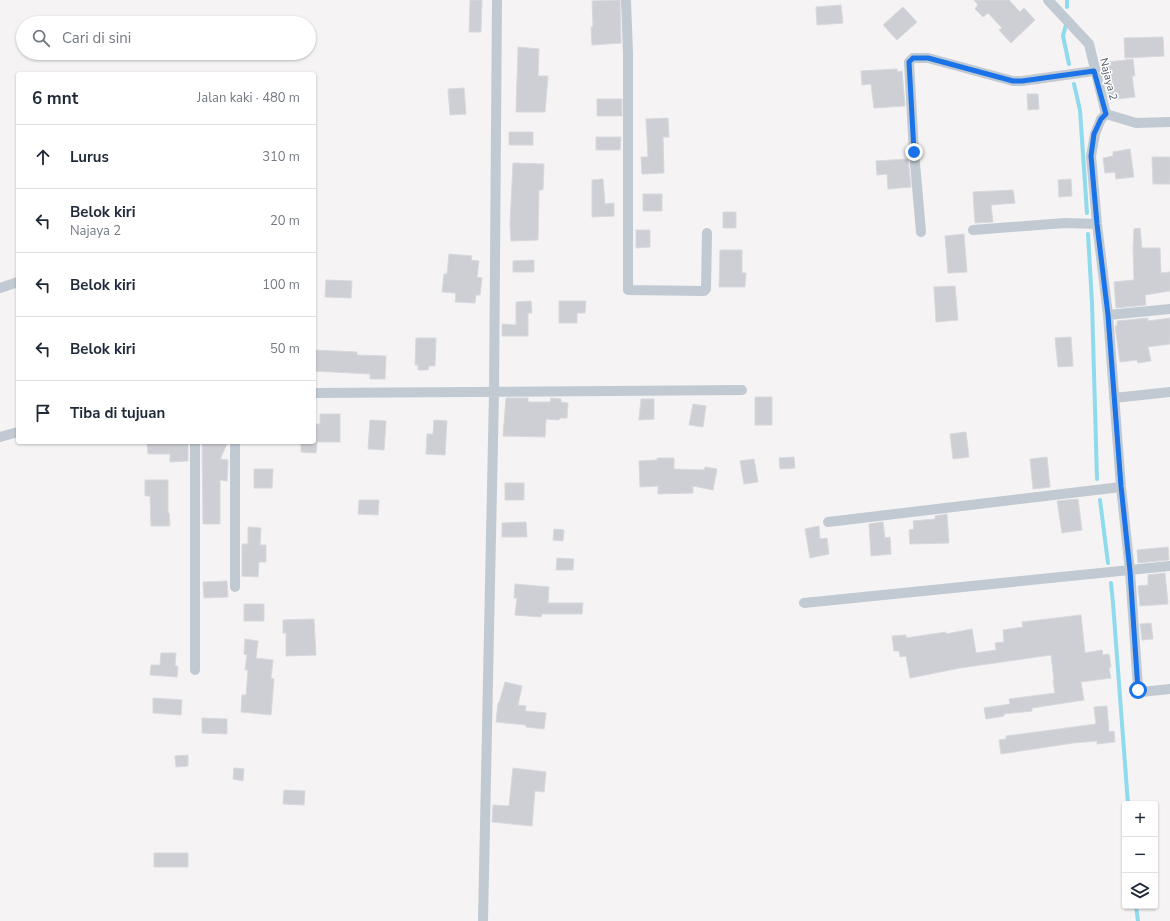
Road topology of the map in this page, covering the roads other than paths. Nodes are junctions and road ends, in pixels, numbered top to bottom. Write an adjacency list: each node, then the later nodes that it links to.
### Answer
1 (496, 0): 16 (street)
2 (626, 0): 10 (street)
3 (1048, 0): 4 (street, Najaya 2)
4 (1094, 71): 5 (street, Najaya 2); 9 (street)
5 (1106, 114): 6 (street, Najaya 2); 7 (street)
6 (1170, 122)
7 (1097, 224): 8 (street); 14 (street)
8 (973, 230)
9 (921, 232)
10 (707, 233)
11 (16, 283): 12 (street)
12 (0, 288)
13 (1170, 309): 14 (street)
14 (1108, 315): 19 (street)
15 (742, 390): 16 (street)
16 (494, 392): 18 (street); 32 (street)
17 (1170, 392): 19 (street)
18 (316, 393)
19 (1114, 398): 24 (street)
20 (16, 433): 21 (street)
21 (0, 437)
22 (195, 444): 30 (street)
23 (235, 444): 28 (street)
24 (1121, 486): 25 (street); 27 (street)
25 (828, 522)
26 (1170, 566): 27 (street)
27 (1130, 571): 29 (street); 31 (street)
28 (235, 587)
29 (804, 603)
30 (195, 670)
31 (1170, 689)
32 (483, 921)

